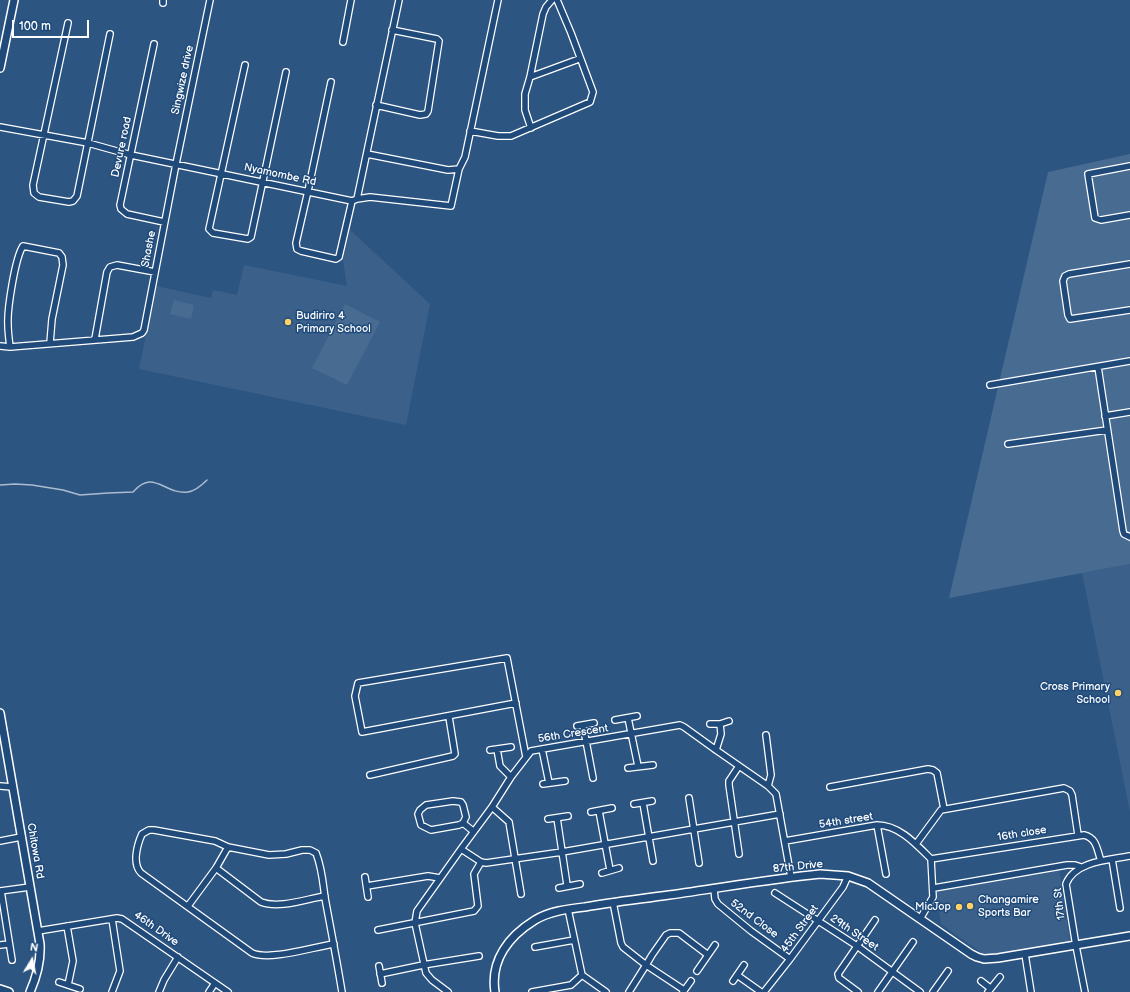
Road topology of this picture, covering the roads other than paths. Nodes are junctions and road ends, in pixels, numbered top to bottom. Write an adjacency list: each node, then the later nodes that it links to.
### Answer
1 (14, 0): 15 (street)
2 (210, 0): 27 (street, Singwize drive)
3 (350, 0): 11 (street)
4 (399, 0): 9 (street)
5 (498, 0): 22 (street)
6 (552, 0): 17 (street)
7 (557, 0): 13 (street)
8 (68, 23): 23 (street)
9 (392, 30): 19 (street); 19 (street)
10 (110, 34): 24 (street)
11 (343, 42)
12 (154, 44): 26 (street, Devure road)
13 (579, 59): 17 (street); 21 (street)
14 (245, 65): 30 (street)
15 (0, 68)
16 (286, 72): 31 (street)
17 (530, 77): 21 (street)
18 (331, 82): 32 (street)
19 (376, 105): 25 (street)
20 (0, 127): 23 (street, Nyamombe Rd)
21 (531, 128): 22 (street)
22 (470, 131): 29 (street)
23 (44, 135): 24 (street, Nyamombe Rd); 24 (street)
24 (88, 143): 26 (street, Nyamombe Rd)
25 (367, 154): 29 (street); 33 (street)
26 (131, 155): 27 (street, Nyamombe Rd); 35 (street, Devure road)
27 (176, 164): 30 (street, Nyamombe Rd); 35 (street, Shashe)
28 (1130, 166): 34 (street)
29 (459, 169): 33 (street, Nyamombe Rd)
30 (220, 173): 31 (street, Nyamombe Rd); 31 (street)
31 (264, 182): 32 (street, Nyamombe Rd)
32 (308, 191): 33 (street, Nyamombe Rd); 33 (street)
33 (355, 200)
34 (1130, 215)
35 (164, 222): 37 (street, Shashe)
36 (1130, 264): 38 (street)
37 (155, 272): 39 (street, Shashe); 39 (street)
38 (1130, 310)
39 (96, 339): 40 (street)
40 (50, 343): 42 (street); 42 (street)
41 (0, 346): 42 (street)
42 (10, 347)
43 (1130, 361): 44 (street)
44 (1098, 367): 45 (street); 47 (street)
45 (990, 385)
46 (1130, 412): 47 (street)
47 (1105, 416): 48 (street)
48 (1107, 430): 49 (street); 50 (street)
49 (1008, 444)
50 (1130, 537)
51 (516, 703): 54 (street); 54 (street); 71 (street)
52 (0, 716): 82 (street, Chitowa Rd)
53 (637, 716): 55 (street)
54 (448, 717): 76 (street)
55 (628, 718): 56 (street); 63 (street)
56 (615, 720)
57 (729, 721): 60 (street)
58 (594, 723): 61 (street)
59 (710, 724): 60 (street)
60 (720, 724): 70 (street)
61 (583, 725): 62 (street); 65 (street)
62 (577, 726)
63 (630, 734): 65 (street, 56th Crescent); 70 (street, 56th Crescent); 73 (street)
64 (766, 735): 81 (street)
65 (586, 742): 68 (street, 56th Crescent); 78 (street)
66 (511, 747): 67 (street)
67 (497, 749): 69 (street); 77 (street)
68 (542, 749): 71 (street, 56th Crescent); 79 (street)
69 (490, 750)
70 (716, 750): 74 (street, 56th Crescent)
71 (526, 757): 77 (street, 56th Crescent)
72 (653, 765): 73 (street)
73 (638, 766): 75 (street)
74 (739, 766): 81 (street, 56th Crescent); 98 (street)
75 (628, 768)
76 (370, 775)
77 (511, 777): 88 (street, 56th Crescent)
78 (593, 778)
79 (565, 782)
80 (0, 786): 82 (street)
81 (768, 786): 93 (street, 56th Crescent)
82 (12, 787): 104 (street, Chitowa Rd)
83 (830, 787): 90 (street)
84 (689, 798): 100 (street)
85 (652, 801): 86 (street)
86 (643, 803): 87 (street); 103 (street)
87 (634, 804)
88 (492, 807): 101 (street, 56th Crescent); 114 (street)
89 (612, 808): 91 (street)
90 (944, 809): 102 (street); 107 (street)
91 (599, 811): 92 (street); 108 (street)
92 (591, 812)
93 (780, 814): 98 (street); 106 (street, 56th Crescent)
94 (568, 816): 95 (street)
95 (557, 818): 96 (street); 111 (street)
96 (548, 819)
97 (463, 822): 97 (street); 101 (street)
98 (734, 822): 100 (street); 112 (street)
99 (877, 825): 106 (street, 54th street); 107 (street, 54th street); 126 (street)
100 (693, 829): 103 (street); 120 (street)
101 (473, 831): 110 (street, 56th Crescent)
102 (1078, 835): 115 (street, 16th close); 118 (street)
103 (649, 836): 108 (street); 117 (street)
104 (21, 838): 105 (street); 134 (street, Chitowa Rd)
105 (0, 841)
106 (785, 841): 129 (street, 56th Crescent)
107 (916, 844): 115 (street, 54th street)
108 (605, 845): 111 (street); 124 (street)
109 (228, 847): 122 (street); 141 (street); 144 (street)
110 (461, 849): 119 (street); 130 (street, 56th Crescent)
111 (562, 852): 114 (street); 132 (street)
112 (739, 854)
113 (1130, 856): 116 (street, 17th St)
114 (515, 858): 119 (street); 140 (street)
115 (931, 859): 136 (street)
116 (1112, 859): 118 (street, 17th St); 145 (street)
117 (653, 861)
118 (1101, 861): 121 (street, 17th St)
119 (481, 862): 151 (street)
120 (699, 863)
121 (1081, 867): 136 (street); 163 (street, 17th St)
122 (216, 868): 141 (street); 144 (street)
123 (619, 868): 124 (street)
124 (610, 870): 125 (street)
125 (602, 873)
126 (886, 874)
127 (848, 876): 129 (street, 87th Drive); 148 (street, 87th Drive); 150 (street, 45th Street)
128 (365, 877): 133 (street)
129 (792, 877): 137 (street, 87th Drive)
130 (440, 878): 133 (street); 151 (street, 56th Crescent)
131 (580, 884): 132 (street)
132 (567, 885): 135 (street)
133 (367, 886): 142 (street)
134 (30, 887): 138 (street); 154 (street, Chitowa Rd)
135 (559, 888)
136 (934, 888): 148 (street)
137 (714, 889): 143 (street, 87th Drive); 169 (street, 52nd Close)
138 (0, 891): 158 (street)
139 (775, 893): 150 (street, 29th Street)
140 (521, 894)
141 (325, 896): 159 (street)
142 (368, 897)
143 (613, 902): 146 (street, 87th Drive); 172 (street)
144 (188, 906): 159 (street)
145 (1120, 908)
146 (568, 910): 156 (street); 201 (street, 87th Drive)
147 (112, 919): 152 (street, 46th Drive); 168 (street, 46th Drive); 196 (street)
148 (920, 919): 165 (street, 87th Drive)
149 (875, 920): 162 (street)
150 (818, 921): 162 (street, 29th Street); 169 (street, 45th Street)
151 (415, 923): 153 (street); 171 (street, 56th Crescent)
152 (67, 926): 154 (street, 46th Drive); 188 (street)
153 (378, 930)
154 (38, 931): 195 (street, Chitowa Rd)
155 (1130, 936): 163 (street, 87th Drive)
156 (574, 940): 164 (street); 179 (street)
157 (913, 942): 176 (street)
158 (9, 944): 160 (street); 170 (street)
159 (334, 944): 200 (street)
160 (0, 945)
161 (715, 945): 166 (street)
162 (857, 946): 176 (street, 29th Street); 207 (street)
163 (1076, 946): 165 (street, 87th Drive); 212 (street)
164 (535, 947)
165 (1025, 954): 211 (street)
166 (708, 955): 172 (street); 175 (street)
167 (479, 956): 171 (street)
168 (178, 957): 186 (street, 46th Drive); 197 (street)
169 (790, 959): 206 (street, 45th Street)
170 (12, 960)
171 (423, 965): 178 (street); 192 (street, 56th Crescent)
172 (646, 965): 193 (street); 204 (street)
173 (744, 965): 180 (street)
174 (379, 966): 178 (street)
175 (697, 971)
176 (892, 971): 208 (street); 209 (street, 29th Street)
177 (948, 971): 210 (street)
178 (380, 974): 187 (street)
179 (582, 975): 202 (street); 203 (street)
180 (738, 975): 182 (street); 205 (street)
181 (1000, 977): 191 (street)
182 (733, 981)
183 (59, 982): 188 (street)
184 (691, 982): 193 (street)
185 (981, 982): 191 (street)
186 (215, 983): 198 (street); 199 (street, 46th Drive)
187 (382, 983)
188 (68, 985): 190 (street)
189 (0, 989): 194 (street)
190 (80, 989)
191 (989, 990)
192 (446, 991)
193 (684, 991)
194 (9, 992)
195 (30, 992)
196 (112, 992)
197 (159, 992)
198 (209, 992)
199 (228, 992)
200 (342, 992)
201 (495, 992)
202 (532, 992)
203 (606, 992)
204 (629, 992)
205 (761, 992)
206 (764, 992)
207 (858, 992)
208 (878, 992)
209 (920, 992)
210 (933, 992)
211 (1031, 992)
212 (1085, 992)

